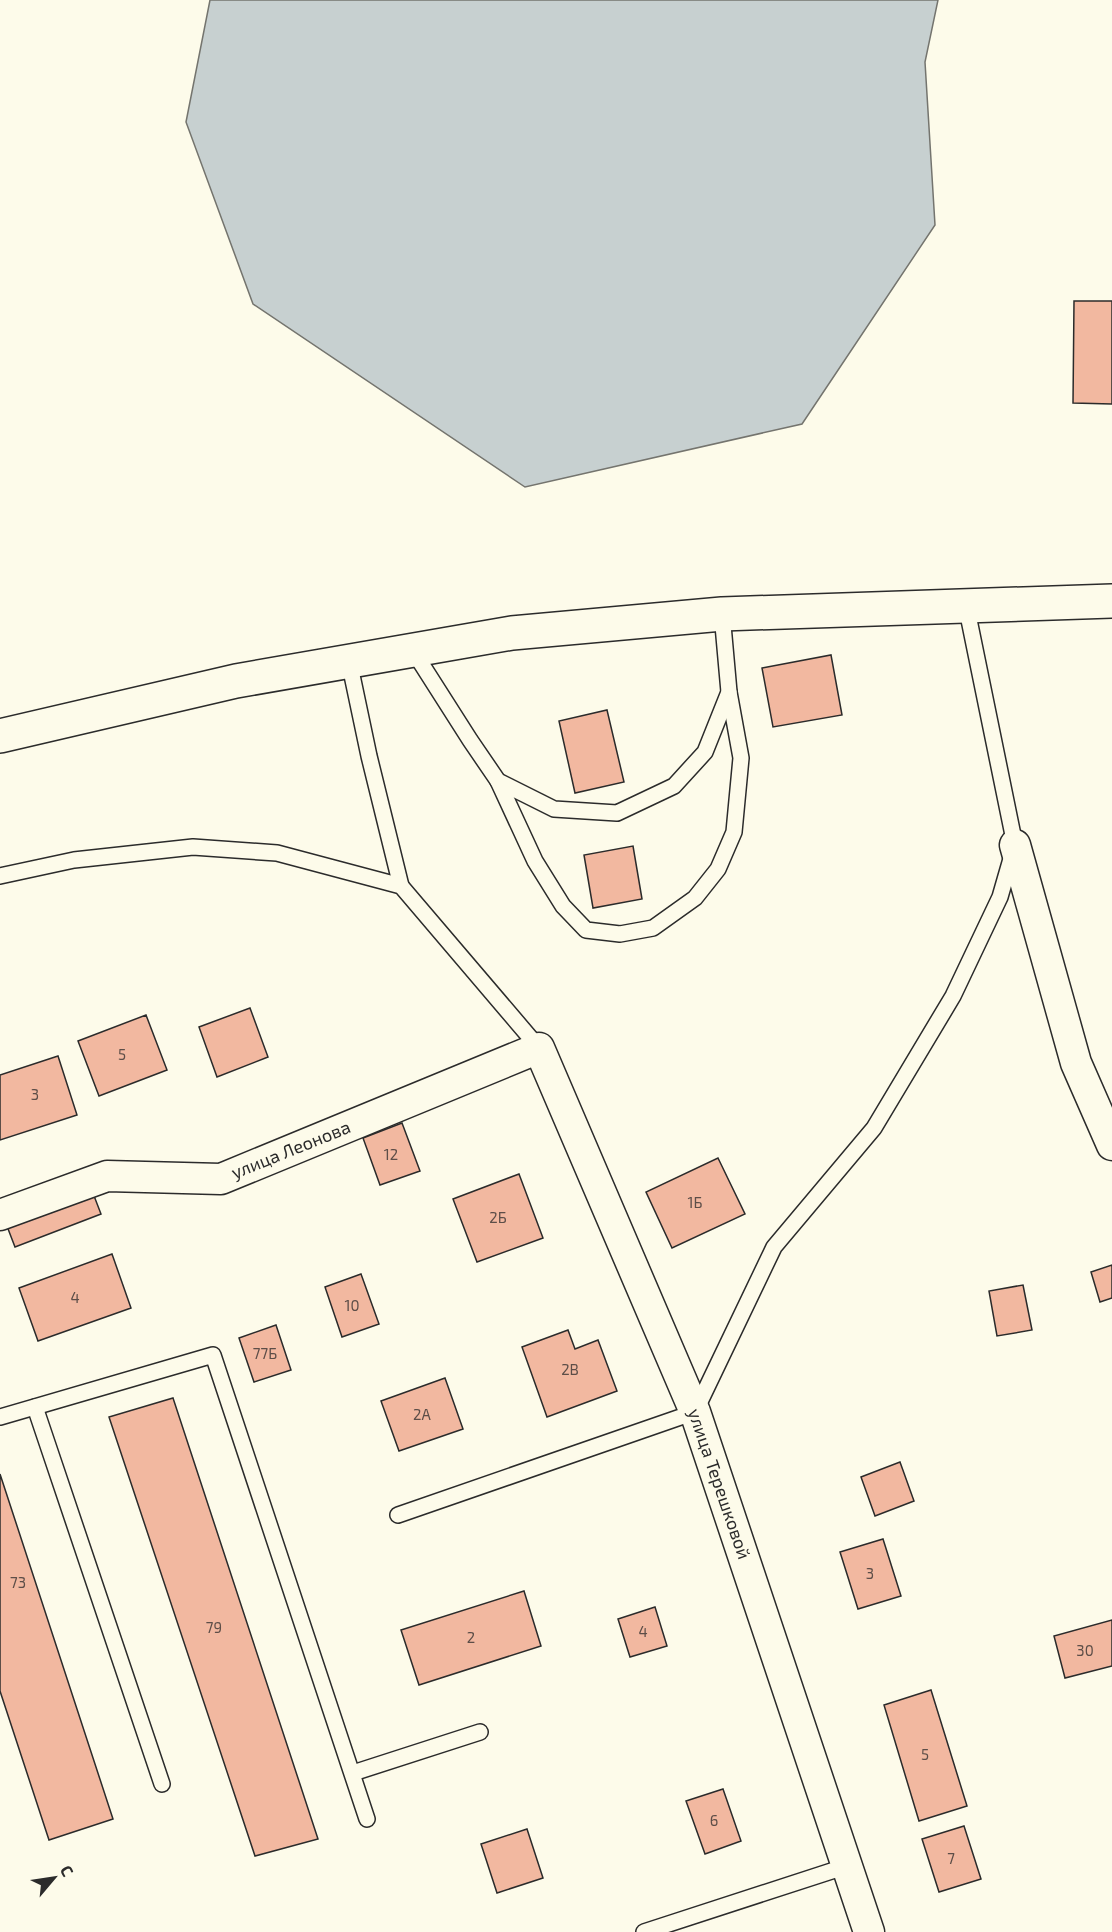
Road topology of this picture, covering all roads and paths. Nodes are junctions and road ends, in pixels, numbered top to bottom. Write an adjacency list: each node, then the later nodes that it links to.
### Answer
1 (1112, 601): 2 (street)
2 (966, 605): 3 (street); 9 (lane)
3 (722, 614): 4 (street); 6 (lane)
4 (412, 649): 5 (street); 8 (lane)
5 (349, 661): 7 (street); 11 (lane)
6 (729, 693): 8 (lane); 8 (lane)
7 (0, 736)
8 (498, 781)
9 (1014, 845): 13 (street); 16 (lane)
10 (0, 876): 11 (lane)
11 (401, 886): 12 (lane)
12 (539, 1048): 14 (street, улица Леонова); 16 (street, улица Терешковой)
13 (1112, 1145)
14 (0, 1215)
15 (35, 1407): 17 (lane); 20 (lane); 21 (lane)
16 (695, 1412): 18 (lane); 23 (street, улица Терешковой)
17 (0, 1417)
18 (398, 1515)
19 (480, 1732): 20 (lane)
20 (353, 1773): 22 (lane)
21 (162, 1784)
22 (367, 1819)
23 (847, 1866): 24 (lane); 25 (street, улица Терешковой)
24 (644, 1932)
25 (869, 1932)

